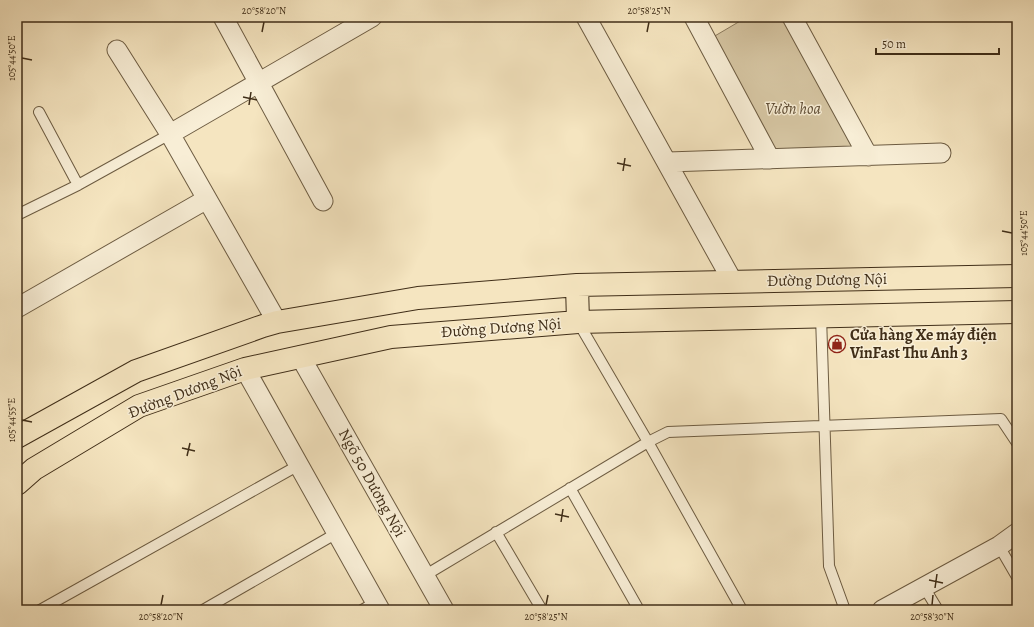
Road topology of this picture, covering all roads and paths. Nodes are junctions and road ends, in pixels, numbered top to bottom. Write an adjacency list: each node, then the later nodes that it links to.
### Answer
1 (223, 17): 7 (street)
2 (372, 17): 7 (street)
3 (586, 17): 13 (street)
4 (694, 17): 12 (street)
5 (792, 17): 11 (street)
6 (117, 50): 9 (street)
7 (259, 82): 9 (street); 16 (street)
8 (39, 112): 14 (lane)
9 (170, 134): 14 (lane); 15 (street)
10 (941, 153): 11 (street)
11 (868, 156): 12 (street)
12 (770, 159): 13 (street)
13 (668, 162): 19 (street)
14 (78, 185): 17 (lane)
15 (207, 199): 21 (street); 24 (street)
16 (323, 201)
17 (17, 215)
18 (1017, 276): 19 (main road, Đường Dương Nội)
19 (733, 282): 20 (main road, Đường Dương Nội)
20 (577, 285): 24 (main road, Đường Dương Nội); 25 (main road)
21 (17, 308)
22 (1017, 312): 23 (main road, Đường Dương Nội)
23 (821, 316): 25 (main road, Đường Dương Nội); 28 (lane)
24 (276, 322): 29 (main road, Đường Dương Nội)
25 (578, 322): 26 (main road, Đường Dương Nội); 30 (lane)
26 (300, 356): 27 (main road, Đường Dương Nội); 39 (street, Ngõ 50 Dương Nội)
27 (245, 369): 32 (street); 33 (main road, Đường Dương Nội)
28 (825, 426): 30 (lane); 31 (lane); 49 (lane)
29 (17, 437)
30 (648, 442): 34 (lane); 48 (lane)
31 (1017, 443)
32 (299, 465): 36 (street); 43 (lane)
33 (17, 484)
34 (570, 488): 35 (lane); 47 (lane)
35 (496, 532): 39 (lane); 46 (lane)
36 (337, 533): 42 (street); 44 (lane)
37 (1017, 533): 38 (street)
38 (999, 546): 40 (lane); 41 (street)
39 (424, 576): 45 (street, Ngõ 50 Dương Nội)
40 (1017, 577)
41 (924, 587): 50 (street); 51 (lane)
42 (373, 607)
43 (40, 610)
44 (203, 610)
45 (444, 610)
46 (542, 610)
47 (638, 610)
48 (742, 610)
49 (845, 610)
50 (882, 610)
51 (938, 610)

